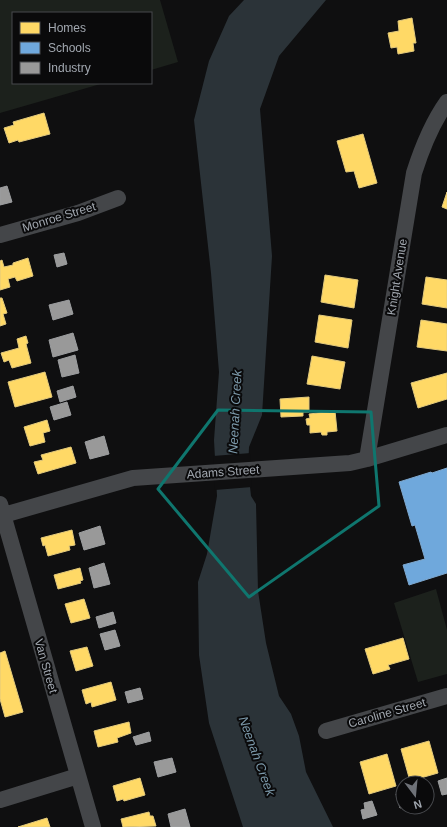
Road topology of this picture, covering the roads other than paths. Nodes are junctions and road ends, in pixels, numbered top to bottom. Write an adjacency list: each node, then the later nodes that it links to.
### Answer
1 (447, 102): 5 (street, Knight Avenue)
2 (118, 198): 3 (street, Monroe Street)
3 (0, 235)
4 (447, 435): 5 (street, Adams Street)
5 (367, 459): 6 (street, Adams Street)
6 (1, 512): 9 (street, Van Street)
7 (447, 696): 8 (street, Caroline Street)
8 (326, 731)
9 (78, 776): 10 (street); 11 (street, Van Street)
10 (0, 800)
11 (92, 827)

